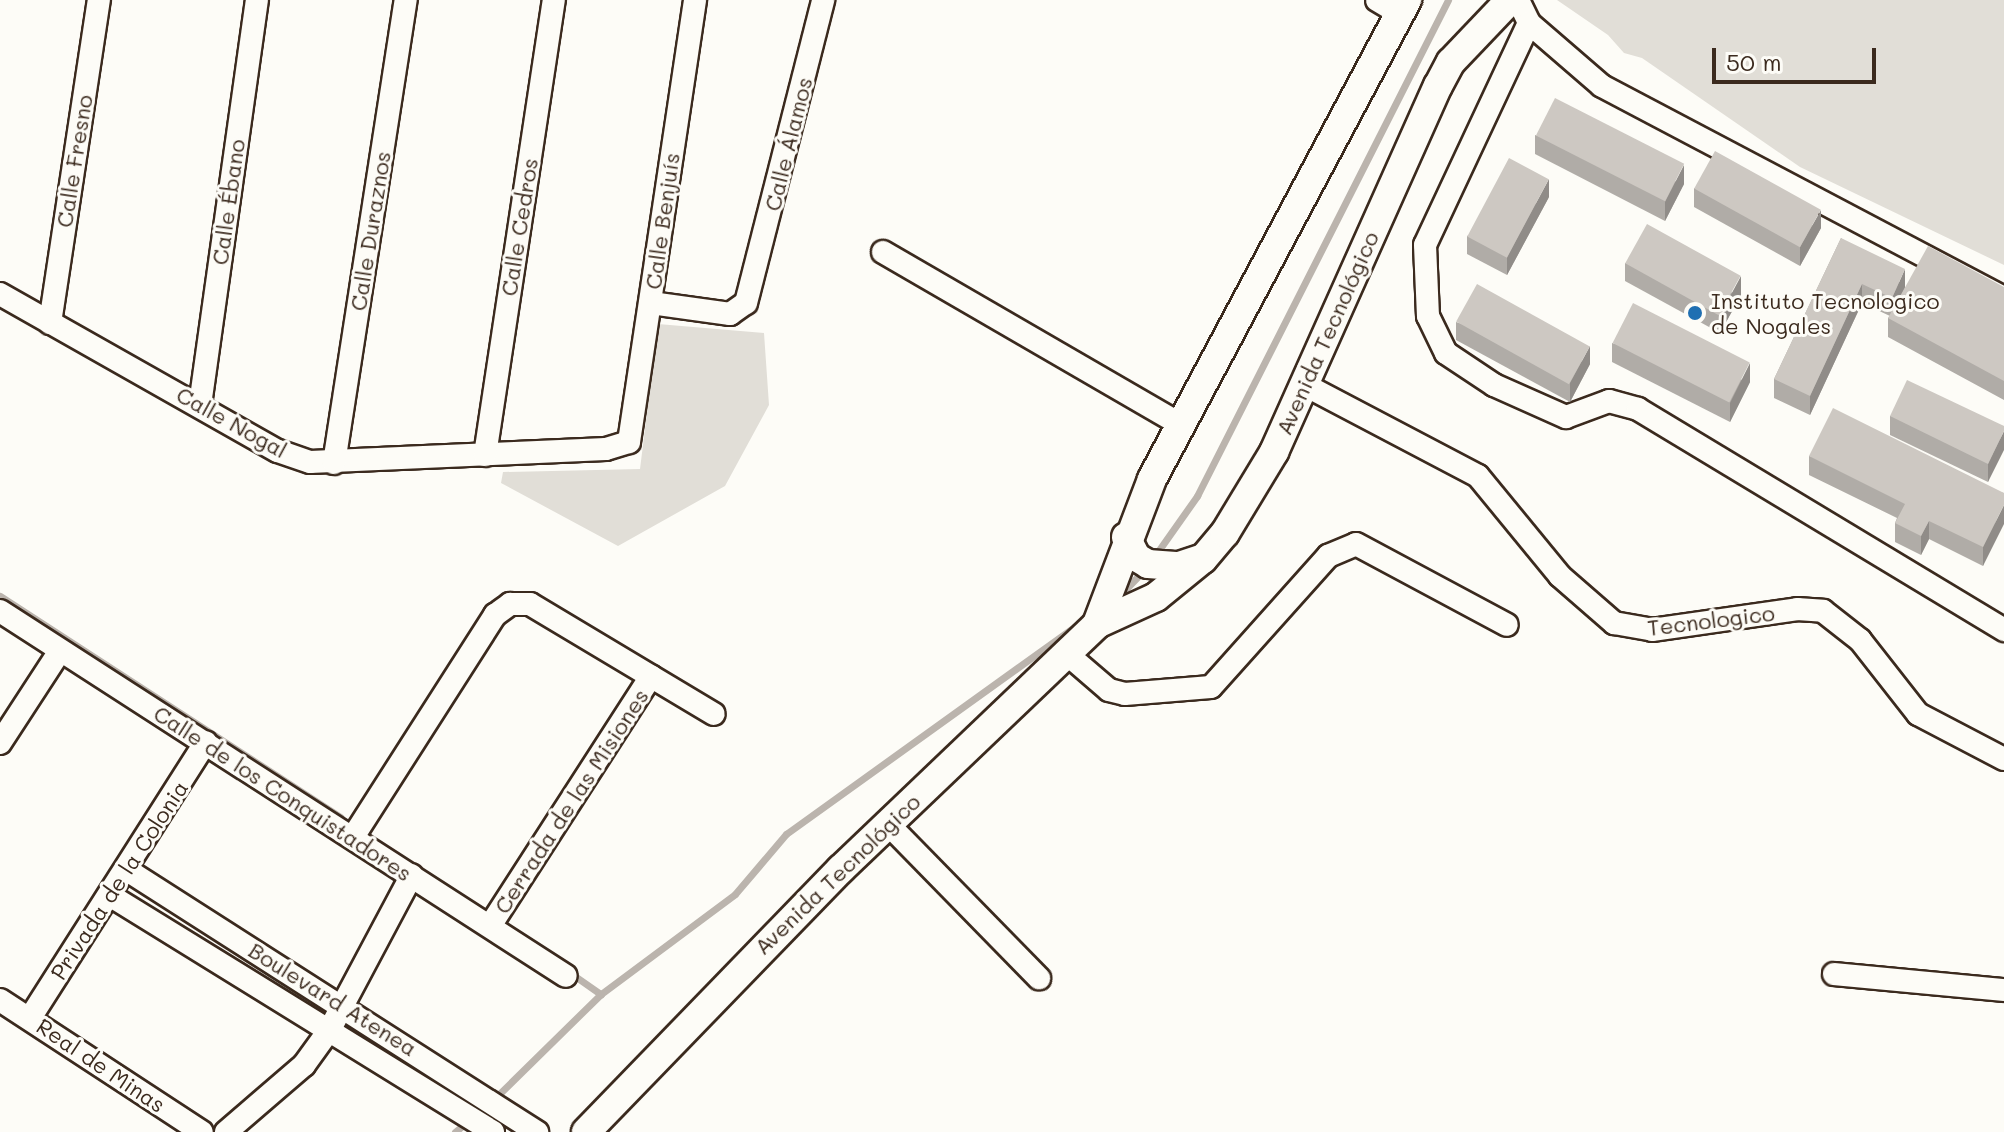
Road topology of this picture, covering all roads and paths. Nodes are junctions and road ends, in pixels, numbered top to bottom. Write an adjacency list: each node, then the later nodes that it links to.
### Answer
1 (99, 0): 15 (street, Calle Fresno)
2 (257, 0): 17 (street, Calle Ébano)
3 (406, 0): 21 (street, Calle Duraznos)
4 (554, 0): 20 (street, Calle Cedros)
5 (695, 0): 14 (street, Calle Benjuís)
6 (823, 0): 14 (street, Calle Álamos)
7 (1510, 0): 16 (main road, Avenida Tecnológico)
8 (1518, 0): 10 (street)
9 (1394, 4): 18 (main road, Avenida Tecnológico)
10 (1529, 23): 13 (street); 27 (street)
11 (883, 252): 18 (street)
12 (0, 294): 15 (street, Calle Nogal)
13 (2004, 298)
14 (651, 303): 19 (street, Calle Benjuís)
15 (50, 323): 17 (street, Calle Nogal)
16 (1305, 385): 23 (main road, Avenida Tecnológico); 34 (street, Tecnologico)
17 (200, 405): 21 (street, Calle Nogal)
18 (1181, 425): 22 (main road, Avenida Tecnológico)
19 (629, 442): 20 (street, Calle Nogal)
20 (485, 455): 21 (street, Calle Nogal)
21 (334, 463)
22 (1126, 537): 23 (main road); 25 (main road, Avenida Tecnológico)
23 (1203, 559): 25 (main road, Avenida Tecnológico)
24 (0, 611): 28 (street, Calle de los Conquistadores)
25 (1097, 624): 29 (main road, Avenida Tecnológico)
26 (1507, 625): 29 (street)
27 (2004, 630)
28 (60, 651): 32 (street, Calle de los Conquistadores); 33 (street)
29 (1067, 654): 35 (main road, Avenida Tecnológico)
30 (651, 676): 31 (street, Cerrada de las Misiones); 36 (street, Cerrada de las Misiones); 40 (street, Cerrada de las Misiones)
31 (714, 714)
32 (206, 742): 36 (street, Calle de los Conquistadores); 37 (street, Privada de la Colonia)
33 (0, 743)
34 (2004, 759)
35 (888, 824): 43 (street); 53 (main road, Avenida Tecnológico)
36 (353, 837): 38 (street, Calle de los Conquistadores)
37 (127, 870): 39 (street, Privada de la Colonia); 46 (street, Boulevard Atenea)
38 (412, 875): 40 (street, Calle de los Conquistadores); 46 (street)
39 (111, 896): 47 (street, Privada de la Colonia); 48 (street, Boulevard Atenea)
40 (490, 926): 42 (street, Calle de los Conquistadores)
41 (1834, 974): 44 (street)
42 (566, 976)
43 (1039, 978)
44 (2004, 990)
45 (0, 1000): 47 (street, Real de Minas)
46 (342, 1004): 48 (street); 52 (street, Boulevard Atenea)
47 (30, 1018): 50 (street, Real de Minas)
48 (330, 1029): 49 (street, Boulevard Atenea); 51 (street)
49 (487, 1128)
50 (202, 1132)
51 (226, 1132)
52 (537, 1132)
53 (586, 1132)

